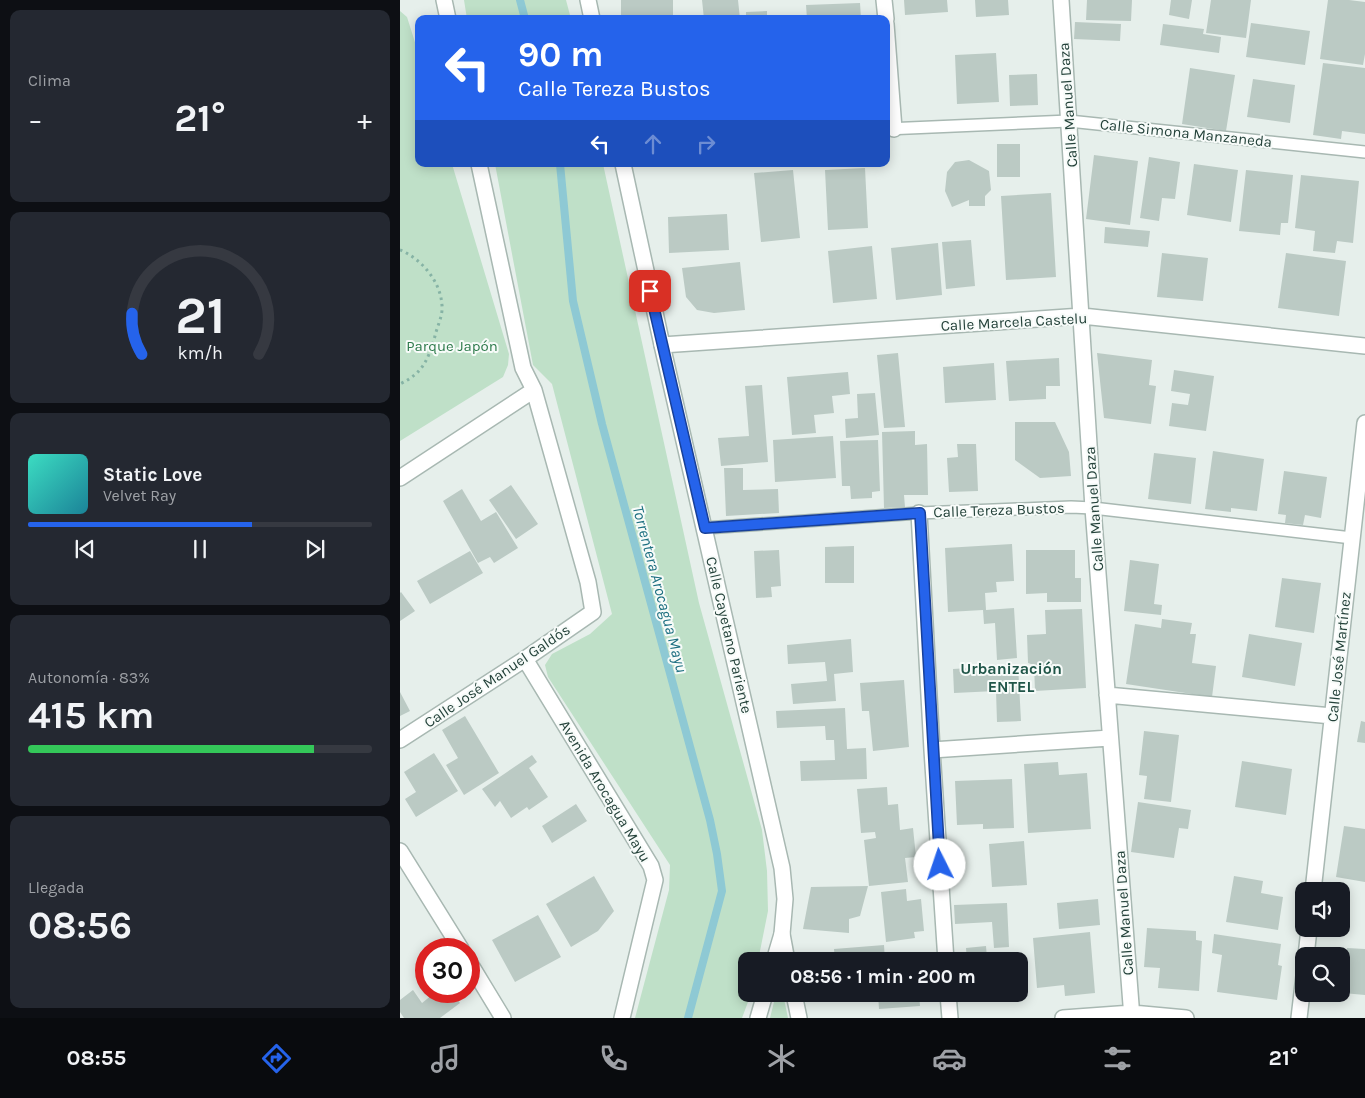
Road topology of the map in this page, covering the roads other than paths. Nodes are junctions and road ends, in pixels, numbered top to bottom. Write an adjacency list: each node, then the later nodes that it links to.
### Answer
1 (444, 0): 5 (street)
2 (588, 0): 6 (street)
3 (884, 0): 7 (street)
4 (1062, 0): 8 (street, Calle Manuel Daza)
5 (447, 15)
6 (591, 15)
7 (886, 15)
8 (1069, 120): 9 (lane, Calle Simona Manzaneda); 10 (lane, Calle Simona Manzaneda); 13 (street, Calle Manuel Daza)
9 (890, 129)
10 (1365, 152)
11 (480, 167): 16 (street)
12 (623, 167): 14 (street, Calle Cayetano Pariente)
13 (1082, 316): 14 (street, Calle Marcela Castelu); 15 (street, Calle Marcela Castelu); 19 (street, Calle Manuel Daza)
14 (662, 345): 21 (street, Calle Cayetano Pariente)
15 (1365, 346)
16 (534, 390): 18 (street); 23 (street, Calle José Manuel Galdós)
17 (1365, 423): 22 (street, Calle José Martínez)
18 (400, 478)
19 (1093, 508): 20 (lane, Calle Tereza Bustos); 22 (lane, Calle Tereza Bustos); 24 (street, Calle Manuel Daza)
20 (920, 513): 21 (lane, Calle Tereza Bustos); 28 (street)
21 (705, 528): 31 (street, Calle Cayetano Pariente)
22 (1352, 538): 25 (street, Calle José Martínez)
23 (525, 659): 27 (street, Calle José Manuel Galdós); 43 (street, Avenida Arocagua Mayu)
24 (1107, 695): 25 (street); 26 (street, Calle Manuel Daza)
25 (1332, 716): 30 (street, Calle José Martínez)
26 (1110, 738): 28 (street); 41 (street, Calle Manuel Daza)
27 (400, 740)
28 (932, 750): 35 (street)
29 (400, 851): 32 (street)
30 (1314, 882)
31 (782, 934): 33 (street); 34 (street, Calle Cayetano Pariente)
32 (454, 938)
33 (777, 952)
34 (785, 952)
35 (945, 952)
36 (480, 980): 42 (street)
37 (763, 1002): 44 (street)
38 (796, 1002): 45 (street)
39 (949, 1002): 46 (street)
40 (1301, 1002): 49 (street)
41 (1132, 1016): 47 (street); 48 (street)
42 (503, 1018)
43 (622, 1018)
44 (758, 1018)
45 (799, 1018)
46 (950, 1018)
47 (1063, 1018)
48 (1186, 1018)
49 (1299, 1018)

